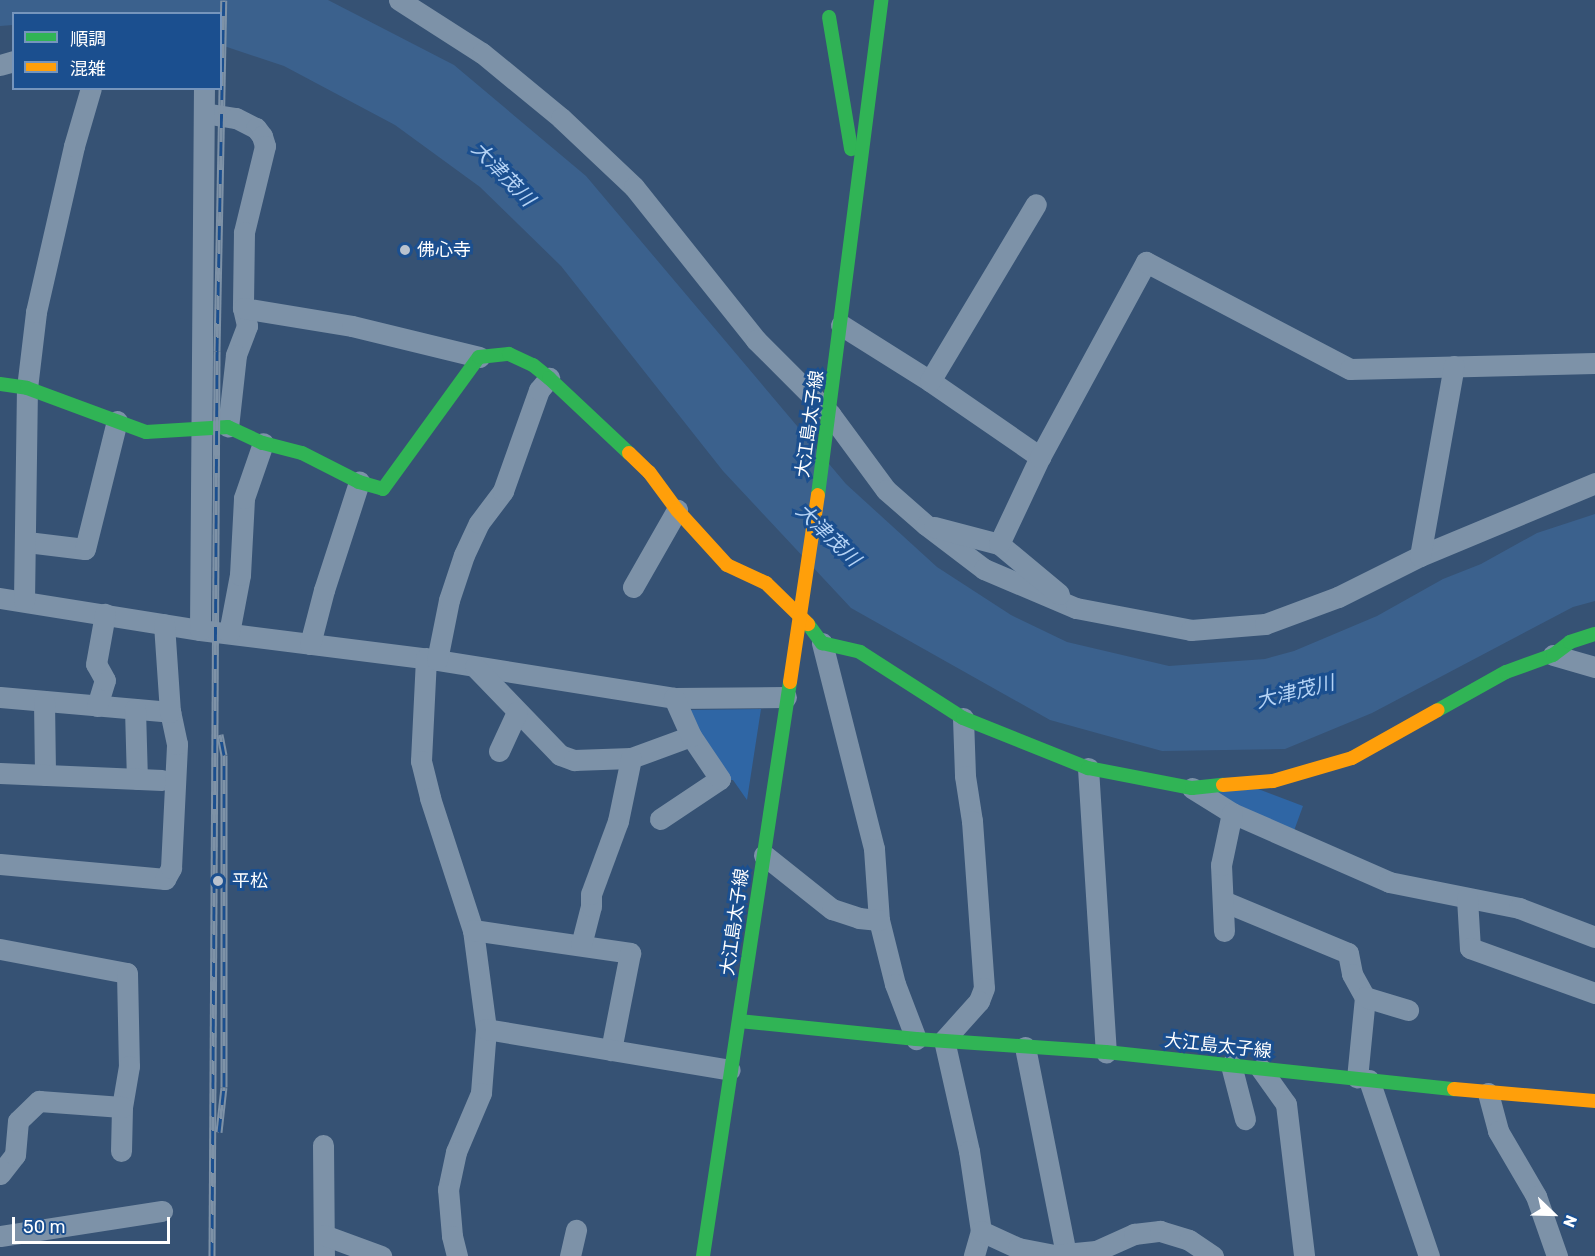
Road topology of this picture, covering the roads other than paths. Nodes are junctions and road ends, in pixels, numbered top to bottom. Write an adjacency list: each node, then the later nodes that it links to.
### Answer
1 (399, 0): 21 (street)
2 (823, 0): 4 (street)
3 (881, 0): 5 (street, 大江島太子線)
4 (829, 17): 5 (street); 9 (street)
5 (874, 53): 9 (street, 大江島太子線)
6 (90, 90): 19 (street)
7 (204, 90): 8 (street)
8 (204, 113): 11 (street); 23 (street)
9 (855, 203): 12 (street, 大江島太子線)
10 (1036, 204): 17 (street)
11 (243, 308): 13 (street); 22 (street)
12 (841, 325): 17 (street); 21 (street, 大江島太子線)
13 (480, 357): 16 (street); 26 (street)
14 (1595, 363): 15 (street)
15 (1454, 366): 25 (street); 32 (street)
16 (549, 378): 28 (street); 46 (street)
17 (930, 381): 25 (street)
18 (0, 384): 19 (street)
19 (27, 388): 20 (street); 30 (street)
20 (117, 421): 23 (street); 30 (street)
21 (829, 423): 29 (street); 36 (street, 大江島太子線)
22 (228, 427): 23 (street); 24 (street)
23 (203, 428): 40 (street)
24 (263, 443): 26 (street); 41 (street)
25 (1040, 457): 31 (street)
26 (359, 482): 44 (street)
27 (1595, 483): 32 (street)
28 (677, 510): 33 (street); 36 (street)
29 (926, 525): 31 (street); 37 (street)
30 (27, 542): 35 (street)
31 (999, 544): 37 (street)
32 (1420, 556): 37 (street)
33 (633, 587)
34 (0, 598): 35 (street)
35 (24, 601): 38 (street)
36 (801, 607): 43 (street); 50 (street, 大江島太子線)
37 (1076, 608)
38 (105, 614): 39 (street); 53 (street)
39 (164, 624): 40 (street); 55 (street)
40 (200, 630): 41 (street)
41 (229, 633): 44 (street)
42 (1595, 634): 45 (street)
43 (822, 643): 57 (street); 73 (street)
44 (310, 644): 46 (street)
45 (1553, 655): 48 (street); 66 (street)
46 (431, 659): 47 (street); 74 (street)
47 (475, 667): 51 (street); 56 (street)
48 (1595, 667)
49 (0, 697): 52 (street)
50 (786, 697): 51 (street); 69 (street, 大江島太子線)
51 (674, 698): 58 (street)
52 (44, 701): 53 (street); 63 (street)
53 (97, 705): 54 (street)
54 (135, 709): 55 (street); 64 (street)
55 (170, 712): 70 (street)
56 (517, 712): 59 (street); 60 (street)
57 (963, 718): 61 (street); 85 (street)
58 (691, 736): 60 (street); 68 (street)
59 (499, 751)
60 (631, 758): 77 (street)
61 (1089, 768): 66 (street); 88 (street)
62 (0, 773): 63 (street)
63 (45, 775): 64 (street)
64 (137, 779): 65 (street)
65 (162, 780)
66 (1191, 788): 67 (street)
67 (1232, 813): 71 (street); 72 (street)
68 (660, 819)
69 (764, 855): 73 (street); 82 (street, 大江島太子線)
70 (0, 864)
71 (1467, 898): 76 (street); 79 (street)
72 (1223, 901): 75 (street); 80 (street)
73 (879, 920): 84 (street)
74 (472, 930): 77 (street); 83 (street)
75 (1224, 931)
76 (1595, 937)
77 (581, 945): 87 (street)
78 (0, 949): 95 (street)
79 (1595, 993)
80 (1365, 997): 81 (street); 92 (street)
81 (1407, 1010)
82 (739, 1021): 84 (street, 大江島太子線); 91 (street)
83 (486, 1029): 87 (street); 105 (street)
84 (916, 1039): 85 (street, 大江島太子線)
85 (945, 1040): 86 (street, 大江島太子線); 102 (street)
86 (1024, 1047): 88 (street, 大江島太子線); 106 (street)
87 (611, 1050): 91 (street)
88 (1106, 1052): 89 (street, 大江島太子線)
89 (1231, 1065): 90 (street, 大江島太子線); 96 (street)
90 (1261, 1069): 92 (street, 大江島太子線); 113 (street)
91 (730, 1070): 110 (street)
92 (1364, 1079): 93 (street, 大江島太子線); 114 (street)
93 (1488, 1094): 94 (street, 大江島太子線); 115 (street)
94 (1595, 1101)
95 (122, 1107): 98 (street); 99 (street)
96 (1245, 1119)
97 (324, 1145): 103 (street)
98 (121, 1151)
99 (0, 1174)
100 (162, 1211): 104 (street)
101 (576, 1230): 109 (street)
102 (981, 1231): 106 (street); 111 (street)
103 (324, 1235): 107 (street); 108 (street)
104 (0, 1236)
105 (461, 1255)
106 (1058, 1255): 112 (street)
107 (324, 1256)
108 (381, 1256)
109 (570, 1256)
110 (703, 1256)
111 (974, 1256)
112 (1213, 1256)
113 (1304, 1256)
114 (1429, 1256)
115 (1557, 1256)

